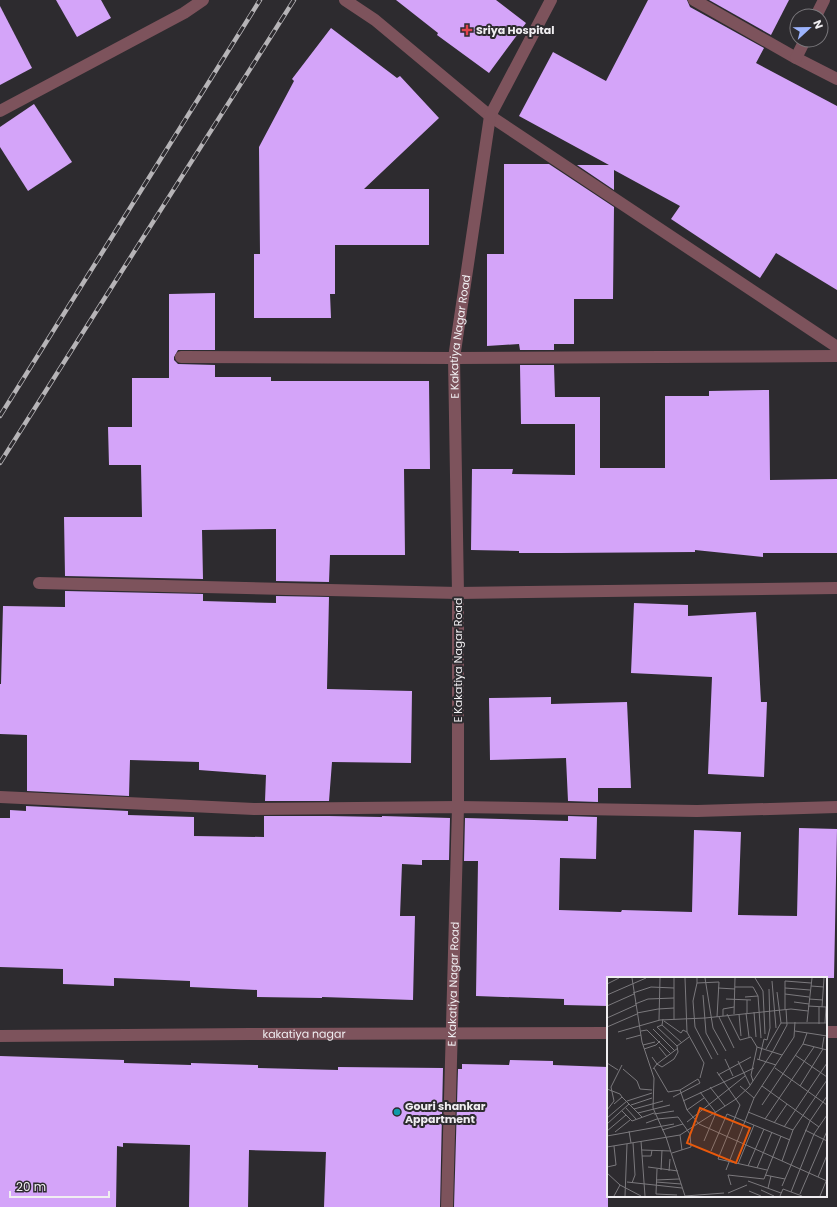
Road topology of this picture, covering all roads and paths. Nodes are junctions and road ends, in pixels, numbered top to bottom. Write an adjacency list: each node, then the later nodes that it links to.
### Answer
1 (202, 0): 8 (street)
2 (345, 0): 9 (street)
3 (552, 0): 9 (street, E Kakatiya Nagar Road)
4 (694, 0): 6 (street)
5 (801, 48): 6 (street)
6 (796, 58): 7 (street)
7 (837, 79)
8 (0, 111)
9 (490, 116): 10 (street); 13 (street, E Kakatiya Nagar Road)
10 (837, 347)
11 (837, 356): 13 (street)
12 (181, 357): 13 (street)
13 (454, 358): 16 (street, E Kakatiya Nagar Road)
14 (39, 583): 16 (street)
15 (837, 588): 16 (street)
16 (458, 593): 18 (street, E Kakatiya Nagar Road)
17 (0, 797): 18 (street)
18 (458, 807): 19 (street); 20 (street, E Kakatiya Nagar Road)
19 (837, 807)
20 (451, 1033): 21 (street, kakatiya nagar); 22 (street, kakatiya nagar); 23 (street, E Kakatiya Nagar Road)
21 (607, 1033)
22 (0, 1036)
23 (447, 1207)

